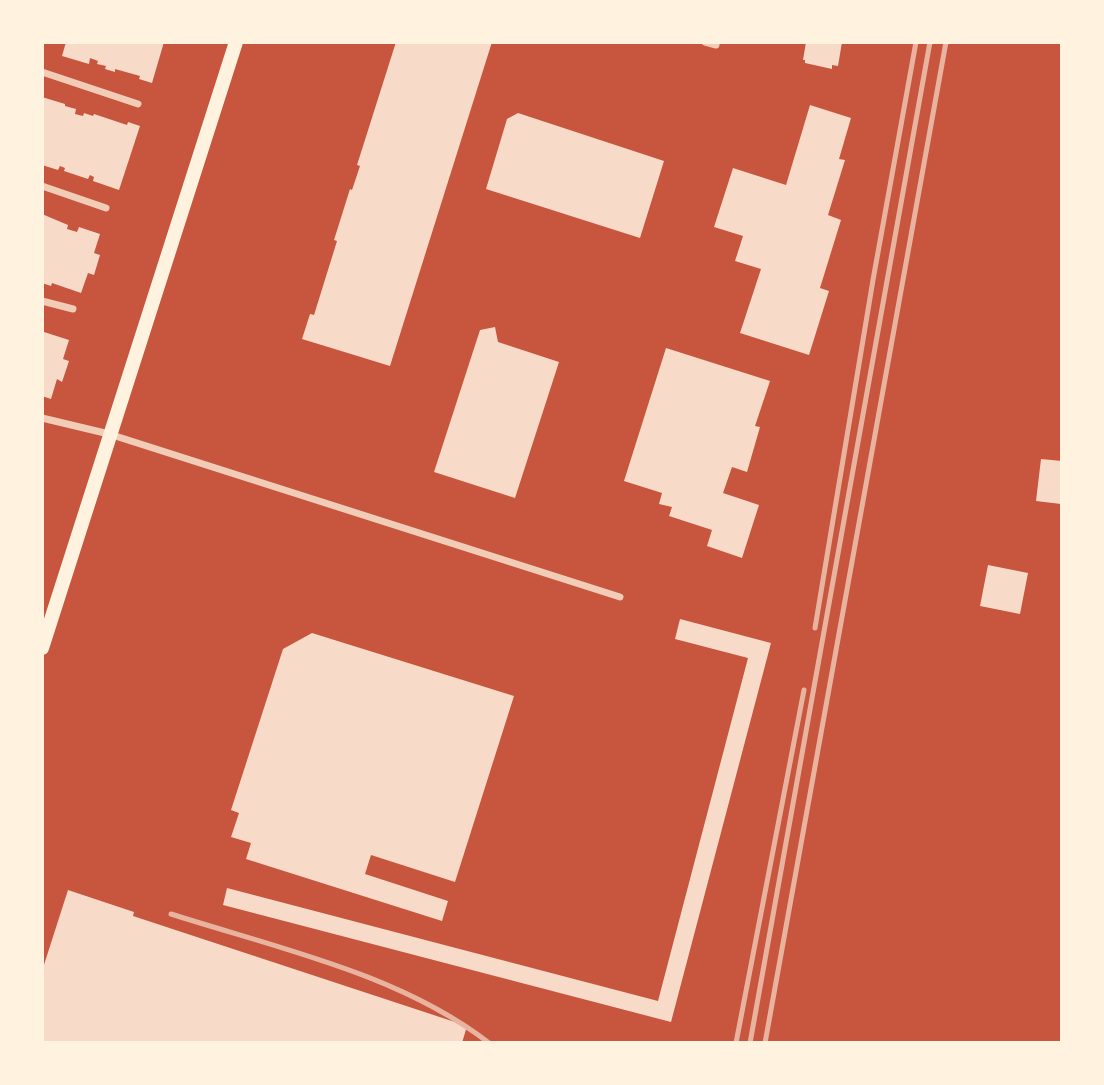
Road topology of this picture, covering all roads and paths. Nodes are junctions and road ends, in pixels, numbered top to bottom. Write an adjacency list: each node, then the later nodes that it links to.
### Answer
1 (236, 42): 11 (main road)
2 (705, 42): 3 (street)
3 (716, 45)
4 (42, 72): 5 (street)
5 (138, 104)
6 (42, 186): 7 (street)
7 (106, 208)
8 (42, 301): 9 (street)
9 (73, 309)
10 (42, 418): 11 (street)
11 (109, 434): 12 (street); 13 (main road)
12 (620, 597)
13 (42, 648)

